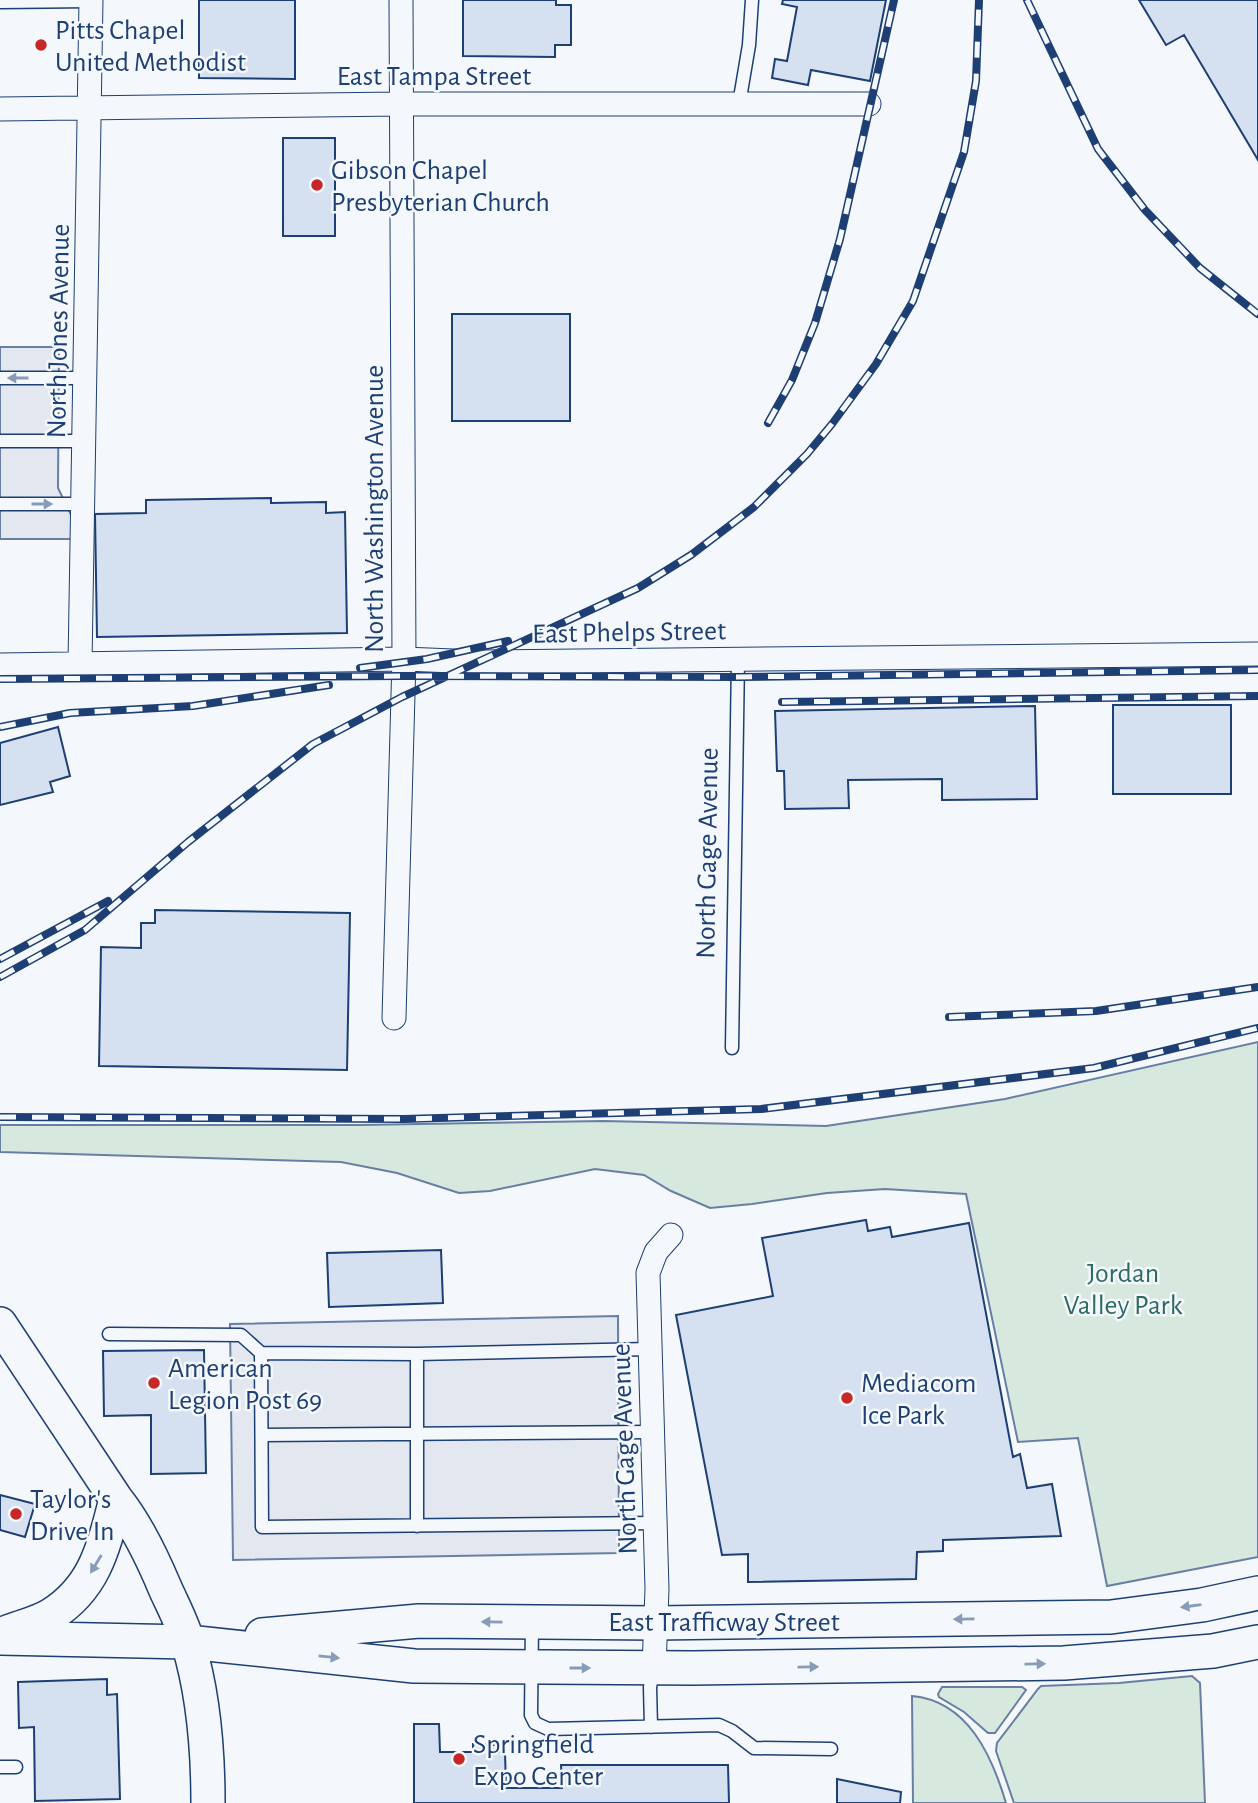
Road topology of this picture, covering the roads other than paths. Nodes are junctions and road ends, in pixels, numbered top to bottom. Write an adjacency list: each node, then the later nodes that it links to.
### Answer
1 (90, 0): 4 (lane); 8 (street, North Jones Avenue)
2 (401, 0): 5 (street, North Washington Avenue)
3 (752, 0): 6 (lane)
4 (0, 2)
5 (400, 104): 6 (street, East Tampa Street); 8 (street, East Tampa Street); 17 (street, North Washington Avenue)
6 (739, 104): 7 (street, East Tampa Street)
7 (869, 104)
8 (90, 107): 9 (street, East Tampa Street); 11 (street, North Jones Avenue)
9 (0, 109)
10 (0, 378): 11 (lane, one-way to 10)
11 (86, 378): 13 (street, North Jones Avenue)
12 (0, 441): 13 (lane)
13 (84, 441): 15 (street, North Jones Avenue)
14 (0, 504): 15 (lane, one-way to 15)
15 (83, 504): 19 (street, North Jones Avenue)
16 (1258, 654): 18 (street, East Phelps Street)
17 (404, 659): 18 (street, East Phelps Street); 19 (street, East Phelps Street); 21 (street, North Washington Avenue)
18 (738, 659): 22 (lane, North Gage Avenue)
19 (80, 664): 20 (street, East Phelps Street)
20 (0, 665)
21 (394, 1018)
22 (732, 1048)
23 (671, 1235): 26 (street, North Gage Avenue)
24 (0, 1324): 32 (main road)
25 (109, 1334): 27 (lane)
26 (650, 1349): 28 (lane); 29 (street, North Gage Avenue)
27 (261, 1353): 28 (lane); 31 (lane)
28 (418, 1354): 30 (lane)
29 (652, 1432): 30 (lane); 33 (street, North Gage Avenue)
30 (417, 1434): 31 (lane); 34 (lane)
31 (262, 1435): 34 (lane)
32 (116, 1499): 38 (main road, one-way to 38); 39 (main road)
33 (655, 1524): 34 (lane); 37 (street, North Gage Avenue)
34 (417, 1526)
35 (1258, 1593): 37 (main road, East Trafficway Street, one-way to 37)
36 (532, 1622): 37 (main road, East Trafficway Street); 39 (main road, East Trafficway Street, one-way to 39); 41 (lane)
37 (656, 1623): 42 (street, North Gage Avenue)
38 (0, 1637): 39 (main road, East Trafficway Street)
39 (188, 1642): 41 (main road, East Trafficway Street, one-way to 41); 47 (main road)
40 (1258, 1642): 42 (main road, East Trafficway Street, one-way to 40)
41 (531, 1668): 42 (main road, East Trafficway Street, one-way to 42); 43 (lane)
42 (654, 1668): 43 (lane)
43 (651, 1727): 44 (lane)
44 (831, 1749)
45 (0, 1767): 46 (lane)
46 (16, 1767)
47 (208, 1803)

